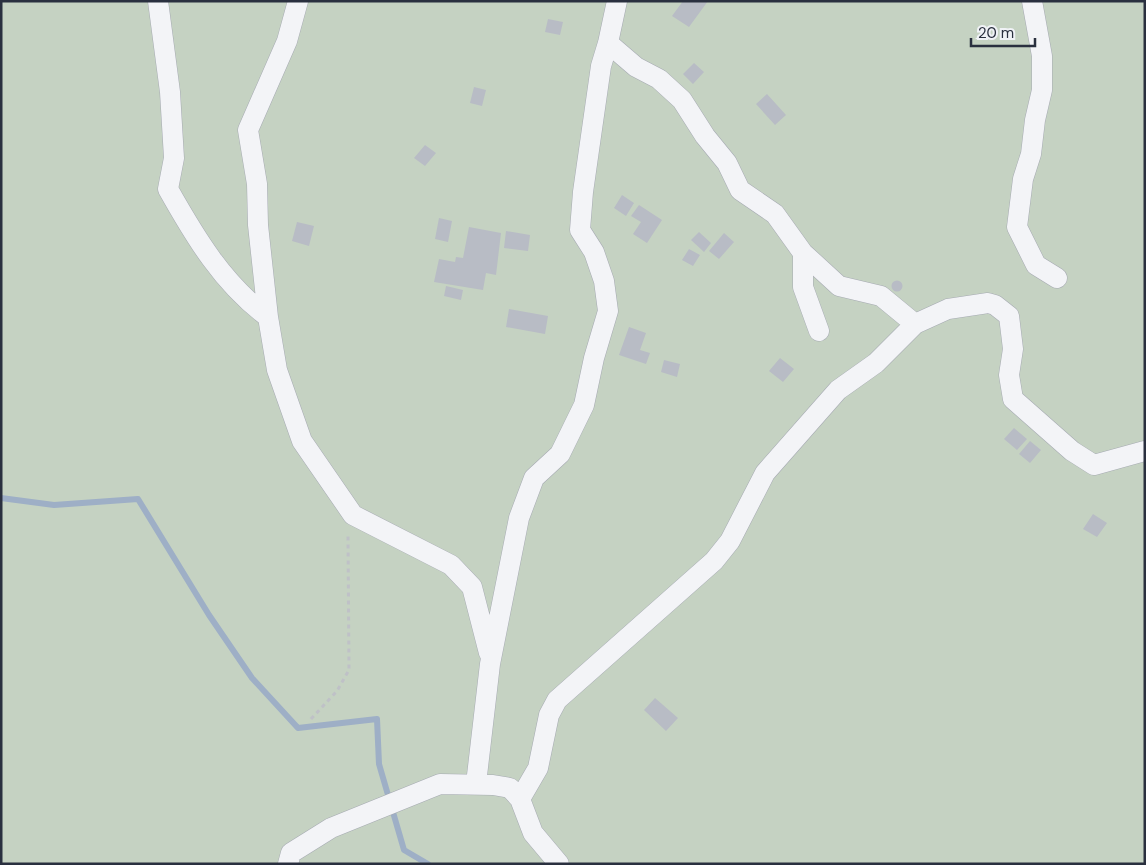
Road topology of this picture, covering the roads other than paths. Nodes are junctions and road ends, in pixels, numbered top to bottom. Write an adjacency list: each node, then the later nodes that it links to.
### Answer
1 (158, 1): 8 (street)
2 (298, 1): 8 (street)
3 (617, 1): 5 (street)
4 (1032, 1): 7 (street)
5 (608, 43): 6 (street); 12 (street)
6 (803, 253): 9 (street); 10 (street)
7 (1058, 278)
8 (268, 317): 12 (street)
9 (915, 324): 11 (street); 14 (street)
10 (819, 331)
11 (1145, 451)
12 (490, 664): 13 (street)
13 (476, 784): 14 (street); 15 (street)
14 (520, 799): 16 (street)
15 (288, 864)
16 (559, 864)

